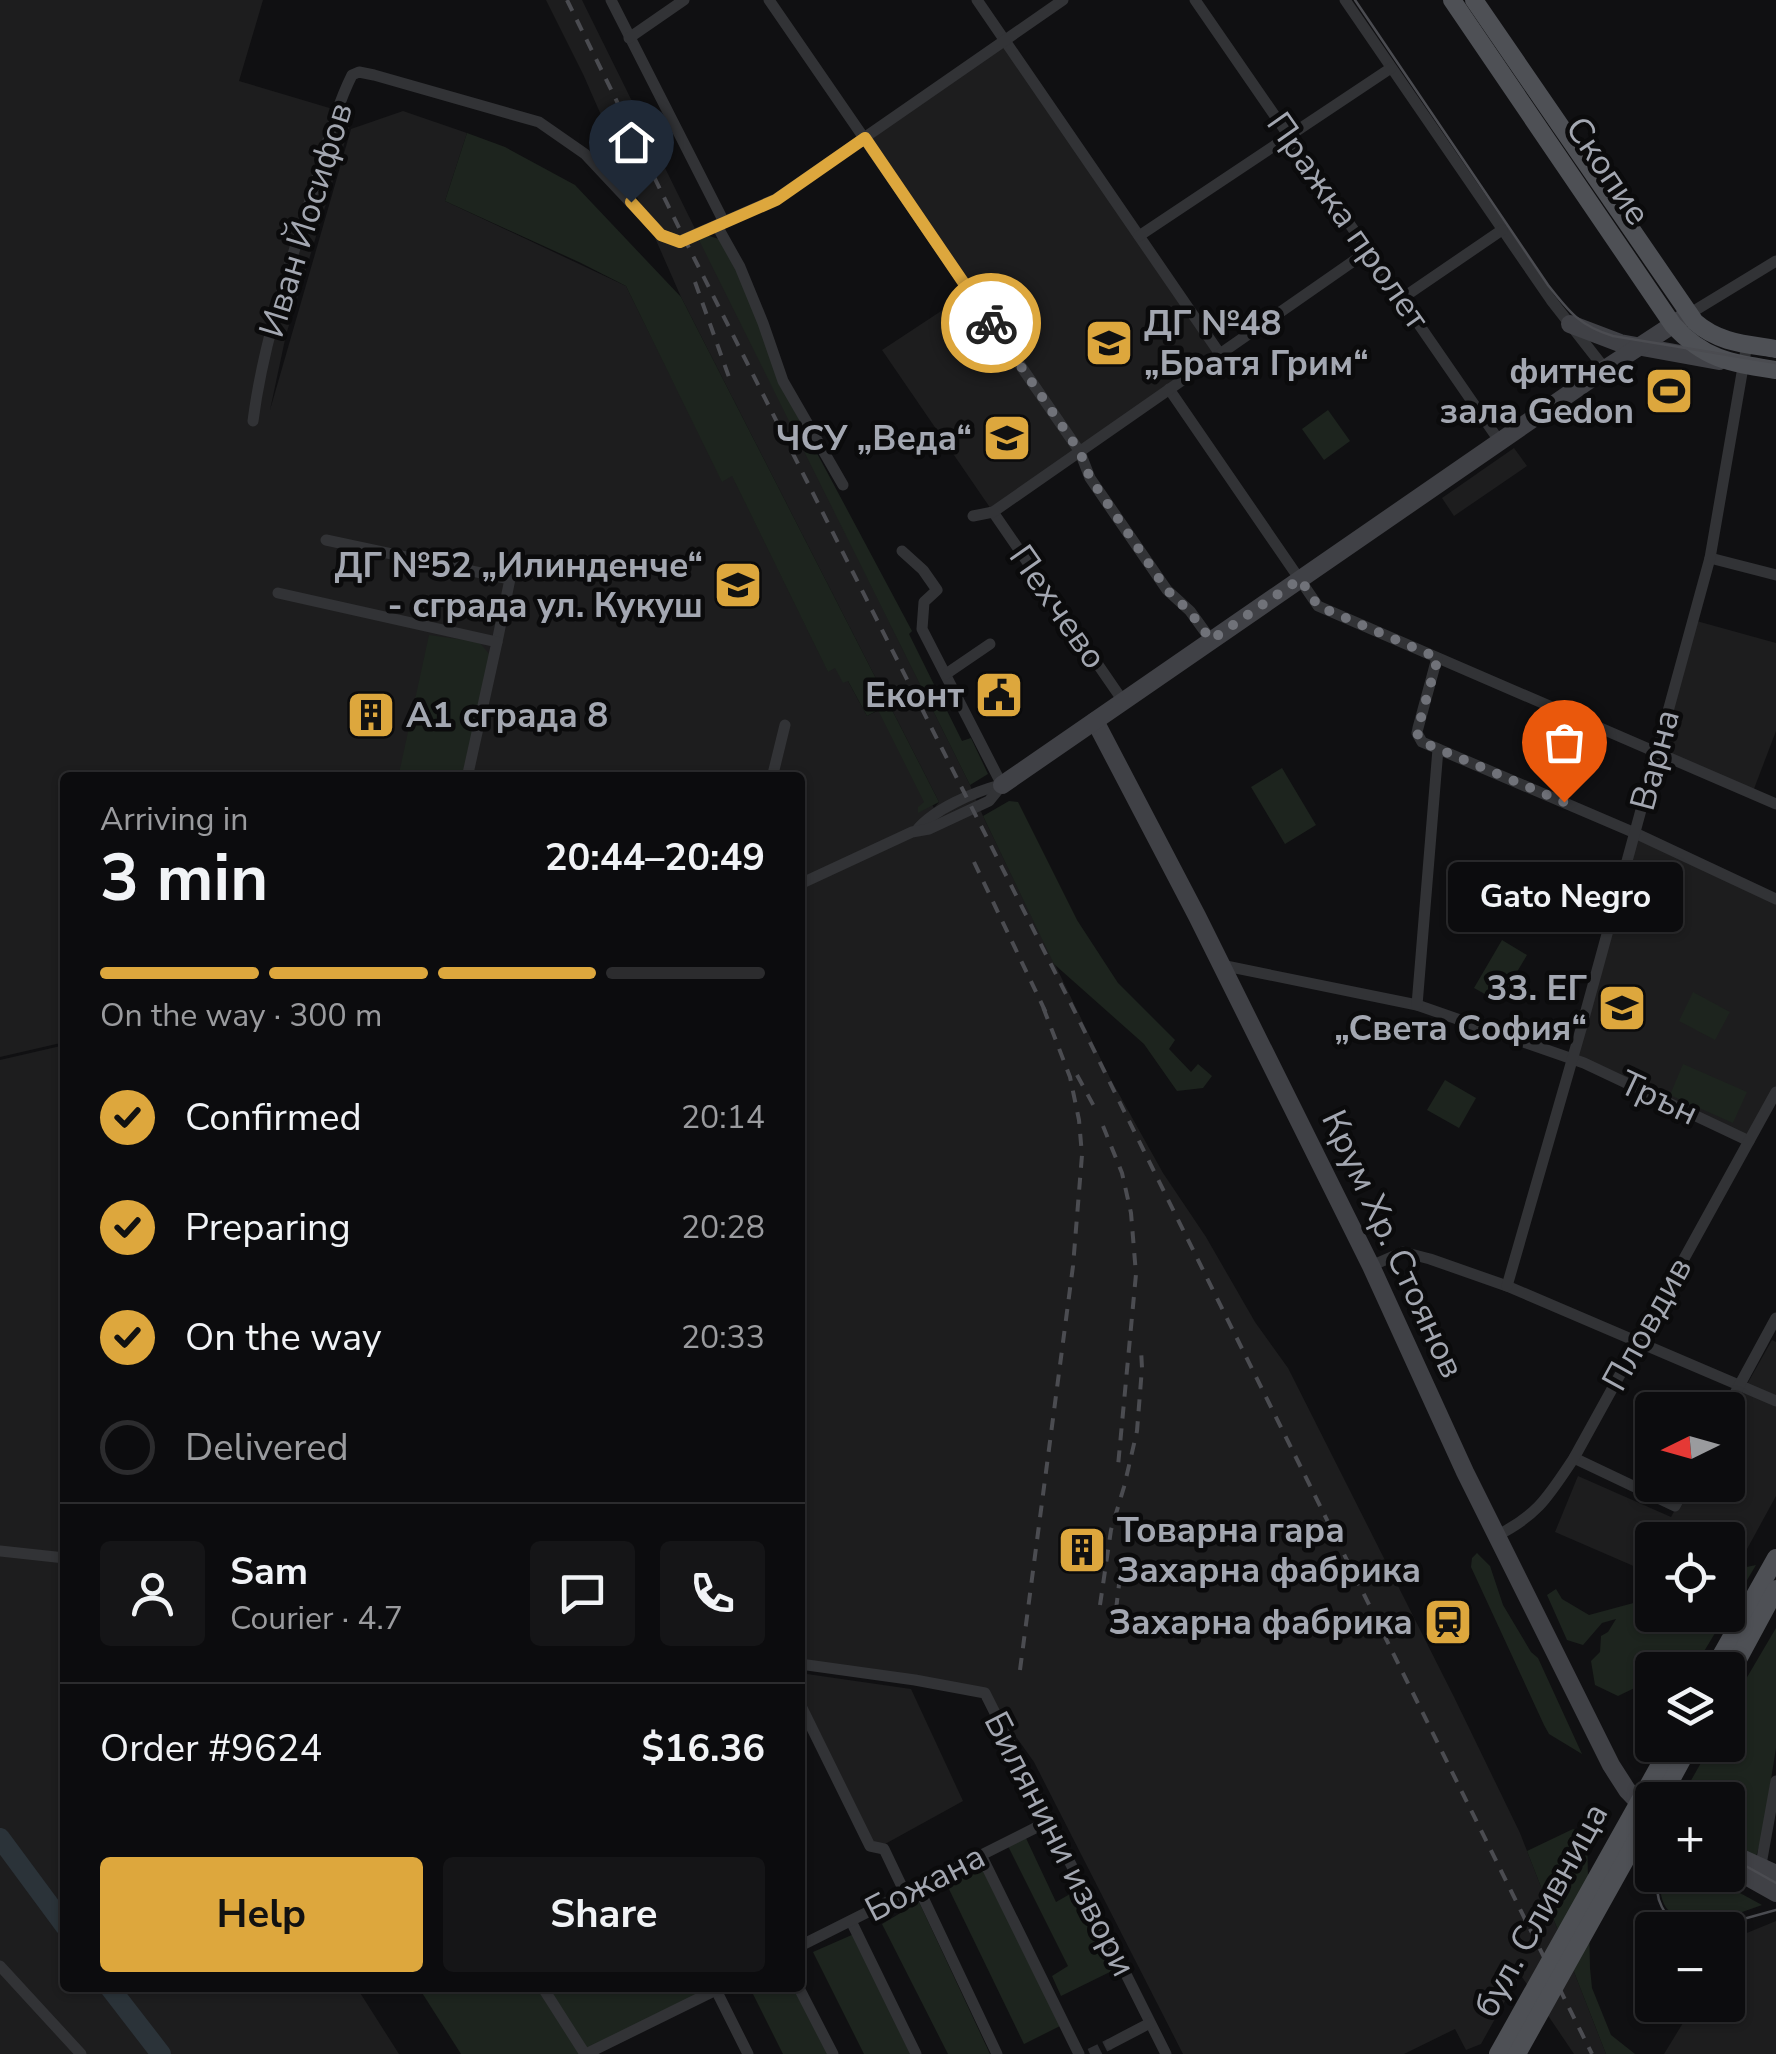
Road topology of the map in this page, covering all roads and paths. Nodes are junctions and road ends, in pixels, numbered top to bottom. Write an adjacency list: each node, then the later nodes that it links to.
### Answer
1 (611, 0): 10 (street)
2 (684, 0): 10 (street)
3 (769, 0): 14 (street)
4 (978, 0): 11 (street)
5 (1062, 0): 11 (street, Иван Йосифов)
6 (1195, 0): 13 (street, Пражка пролет)
7 (1345, 0): 12 (street)
8 (1452, 0): 23 (main road, Скопие)
9 (1474, 0): 21 (main road, Скопие)
10 (629, 38): 15 (street)
11 (1004, 39): 14 (street, Иван Йосифов); 17 (street)
12 (1392, 68): 13 (street); 16 (street)
13 (1290, 137): 17 (street); 18 (street, Пражка пролет)
14 (865, 138): 15 (street, Иван Йосифов); 35 (street)
15 (720, 224): 33 (street, Иван Йосифов); 36 (street)
16 (1502, 230): 20 (street); 22 (street)
17 (1139, 236): 28 (street)
18 (1368, 250): 20 (street, Пражка пролет); 28 (street)
19 (1776, 261): 21 (street)
20 (1402, 299): 34 (street, Пражка пролет)
21 (1690, 314): 23 (street); 24 (main road, Скопие)
22 (1570, 324): 26 (street); 30 (street)
23 (1672, 330): 24 (street); 26 (street); 29 (main road, Скопие)
24 (1726, 341): 25 (main road)
25 (1747, 344): 27 (main road); 29 (street, Варна)
26 (1639, 346): 29 (street); 30 (street)
27 (1776, 349)
28 (1220, 354): 32 (street)
29 (1735, 363): 31 (main road); 41 (street, Варна)
30 (1605, 370): 34 (street)
31 (1776, 370)
32 (1170, 389): 35 (street); 43 (street)
33 (253, 421)
34 (1500, 442): 43 (street)
35 (1080, 452): 37 (street); 45 (street)
36 (843, 485)
37 (993, 512): 38 (street); 50 (street, Пехчево)
38 (973, 516)
39 (326, 540): 46 (street)
40 (902, 551): 49 (street)
41 (1710, 558): 42 (street); 54 (street, Варна)
42 (1776, 575)
43 (1300, 579): 45 (street); 48 (street)
44 (278, 593): 46 (street)
45 (1211, 640): 50 (street)
46 (496, 642): 55 (street)
47 (990, 644): 49 (street)
48 (1438, 658): 53 (street); 54 (street)
49 (946, 674): 57 (street)
50 (1124, 701): 51 (street)
51 (1095, 721): 57 (street); 62 (street, Крум Хр. Стоянов)
52 (785, 724): 56 (street)
53 (1438, 749): 59 (street); 63 (street)
54 (1657, 752): 58 (street); 59 (street, Варна)
55 (468, 772)
56 (773, 772)
57 (1002, 785): 60 (street)
58 (1776, 804)
59 (1635, 833): 61 (street); 64 (street, Варна)
60 (805, 882)
61 (1776, 899)
62 (1221, 965): 63 (street, Трън); 67 (street, Крум Хр. Стоянов)
63 (1417, 1005): 64 (street, Трън)
64 (1573, 1059): 66 (street, Трън); 68 (street, Варна)
65 (1776, 1092): 66 (street, Пловдив)
66 (1748, 1141): 70 (street, Пловдив)
67 (1371, 1266): 68 (street); 76 (street, Крум Хр. Стоянов)
68 (1507, 1286): 70 (street)
69 (1776, 1318): 71 (street)
70 (1637, 1343): 71 (street); 74 (street, Пловдив)
71 (1739, 1386): 72 (street); 73 (street)
72 (1736, 1392)
73 (1776, 1402)
74 (1574, 1458): 75 (street); 76 (street, Пловдив)
75 (1635, 1487)
76 (1496, 1536): 89 (street, Крум Хр. Стоянов)
77 (0, 1551): 78 (street)
78 (60, 1557)
79 (1776, 1558): 81 (main road)
80 (1776, 1589): 82 (main road)
81 (1723, 1652)
82 (1742, 1652)
83 (805, 1665): 90 (street, Билянини извори)
84 (805, 1713): 85 (street)
85 (816, 1734): 86 (street); 94 (street)
86 (805, 1740)
87 (1661, 1762): 113 (main road, бул. Сливница, bridge)
88 (1776, 1781): 93 (street)
89 (1635, 1799)
90 (1050, 1820): 92 (street, Божана); 103 (street, Билянини извори)
91 (1635, 1845): 114 (main road, бул. Сливница, bridge)
92 (981, 1855): 94 (street, Божана); 105 (street)
93 (1764, 1874): 95 (street)
94 (912, 1890): 96 (street, Божана); 111 (street)
95 (1776, 1894)
96 (851, 1921): 97 (street, Божана); 110 (street)
97 (805, 1944)
98 (0, 1966): 106 (street)
99 (546, 1992): 107 (street)
100 (712, 1992): 107 (street)
101 (719, 1992): 108 (street)
102 (802, 1992): 109 (street)
103 (1150, 2023): 104 (street); 112 (street, Билянини извори)
104 (1110, 2044)
105 (1074, 2052)
106 (81, 2054)
107 (586, 2054)
108 (748, 2054)
109 (833, 2054)
110 (916, 2054)
111 (996, 2054)
112 (1166, 2054)
113 (1498, 2054)
114 (1517, 2054)

